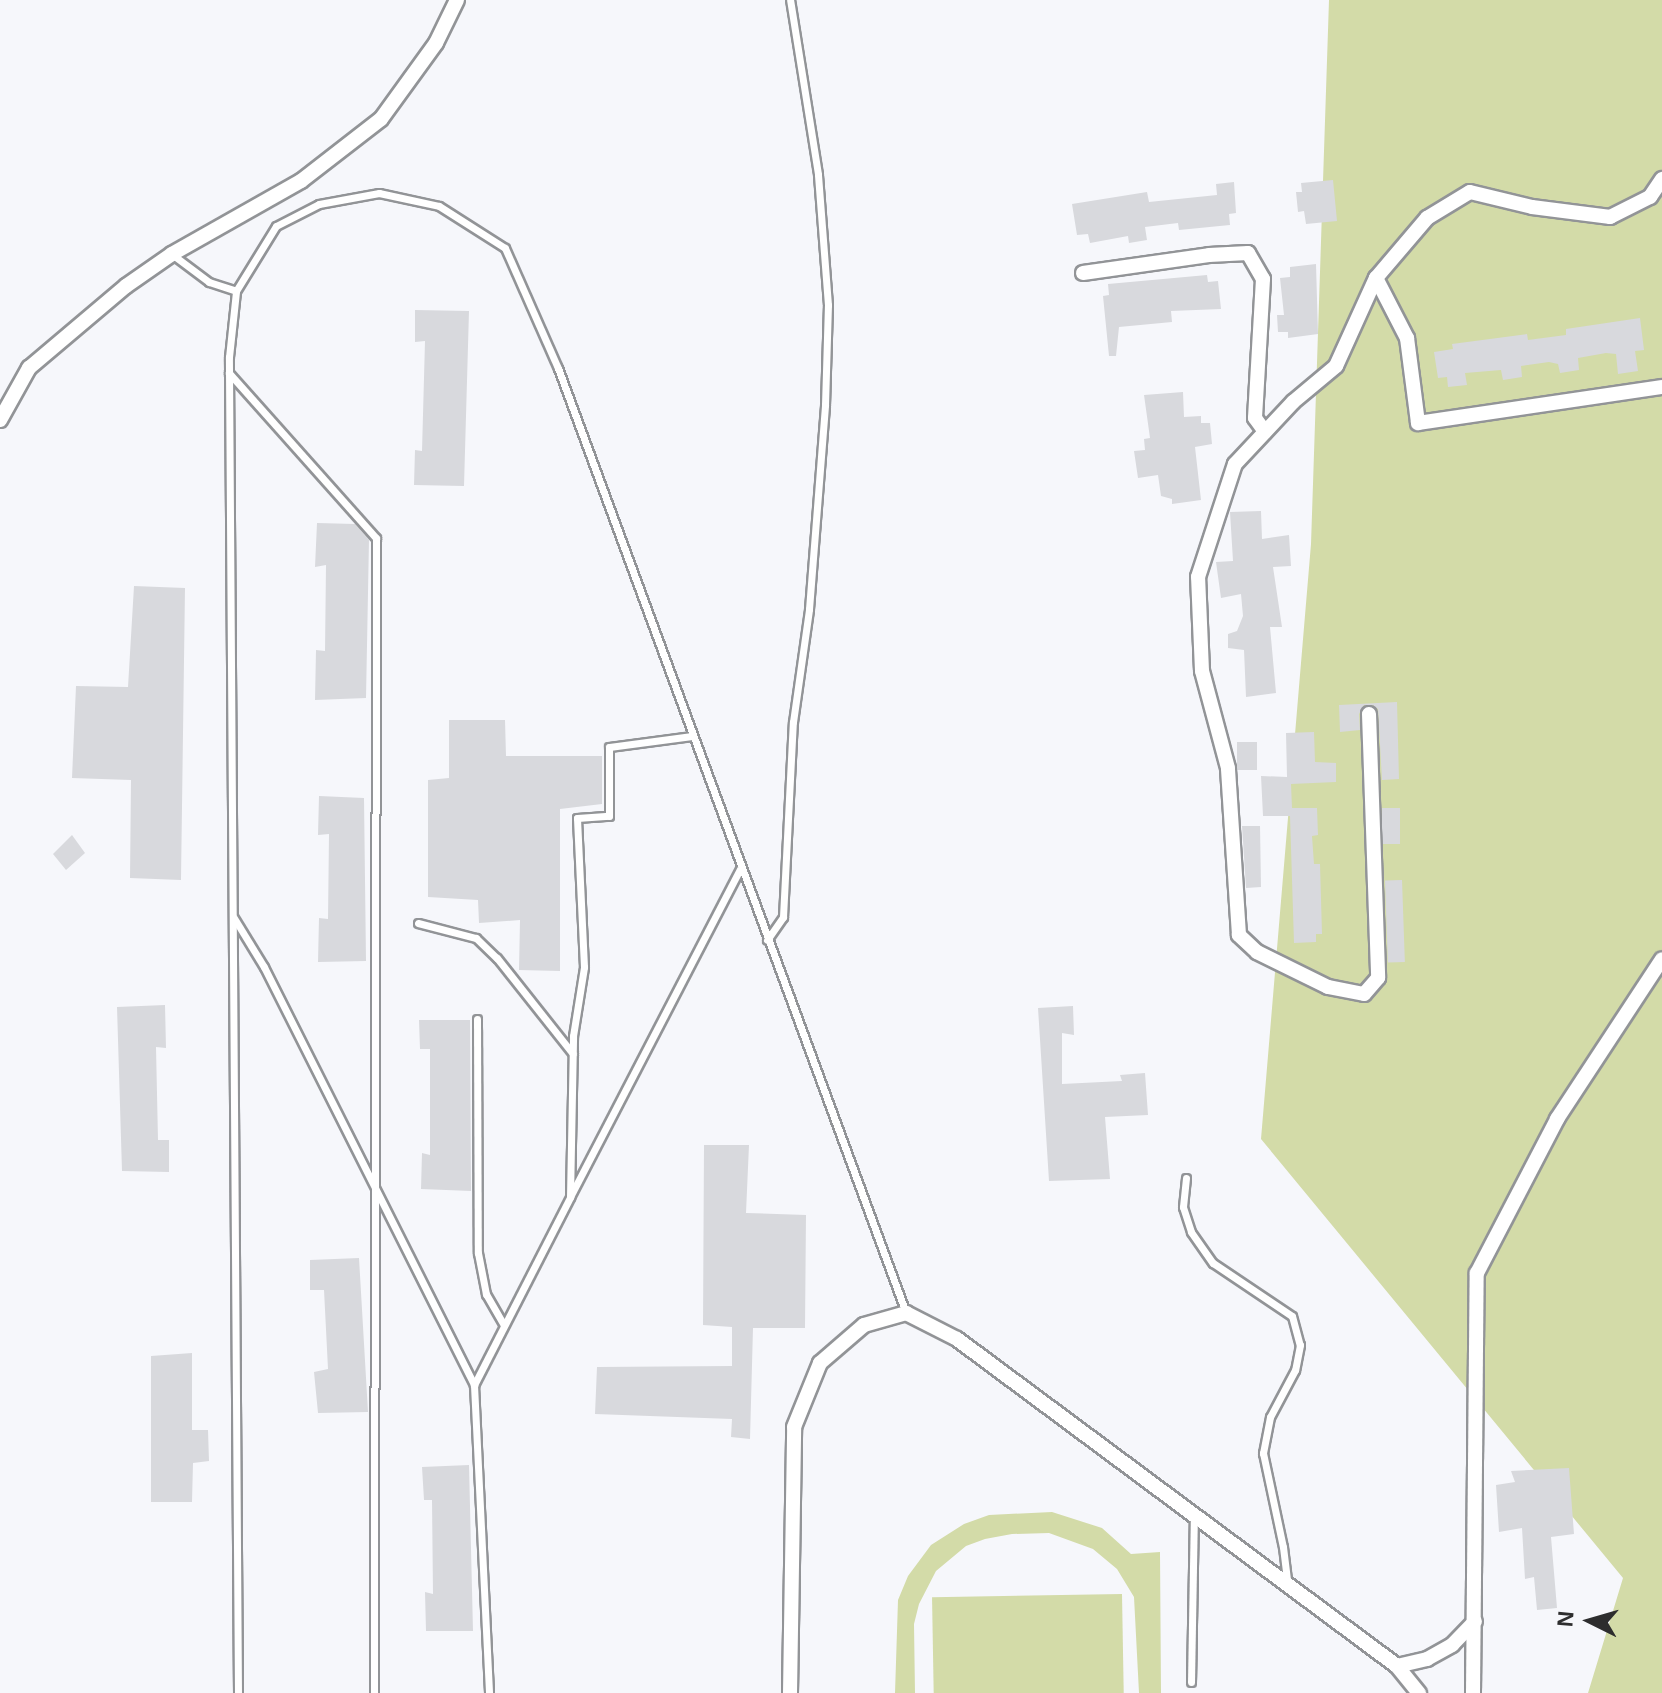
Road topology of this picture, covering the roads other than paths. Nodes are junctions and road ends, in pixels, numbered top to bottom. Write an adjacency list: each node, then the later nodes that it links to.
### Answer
1 (457, 0): 4 (street)
2 (790, 0): 17 (lane)
3 (1662, 179): 6 (street)
4 (172, 254): 7 (lane); 10 (street)
5 (1083, 273): 11 (street)
6 (1376, 278): 9 (street); 11 (street)
7 (236, 291): 8 (lane); 13 (lane)
8 (229, 373): 15 (lane); 22 (lane)
9 (1662, 387)
10 (0, 420)
11 (1265, 432): 12 (street)
12 (1369, 714)
13 (692, 736): 14 (lane); 20 (lane)
14 (740, 869): 17 (lane); 23 (lane)
15 (233, 916): 22 (lane); 32 (lane)
16 (418, 923): 20 (lane)
17 (767, 940): 24 (lane)
18 (1662, 959): 29 (street)
19 (477, 1019): 25 (lane)
20 (573, 1054): 23 (lane)
21 (1186, 1178): 28 (lane)
22 (374, 1183): 26 (lane); 33 (lane)
23 (570, 1197): 25 (lane)
24 (906, 1313): 27 (street); 35 (street)
25 (504, 1325): 26 (lane)
26 (474, 1385): 34 (lane)
27 (1194, 1515): 28 (street); 31 (lane)
28 (1287, 1585): 30 (street)
29 (1475, 1621): 30 (street); 37 (street)
30 (1397, 1666): 36 (street)
31 (1191, 1682)
32 (238, 1693)
33 (374, 1693)
34 (489, 1693)
35 (790, 1693)
36 (1419, 1693)
37 (1473, 1693)

